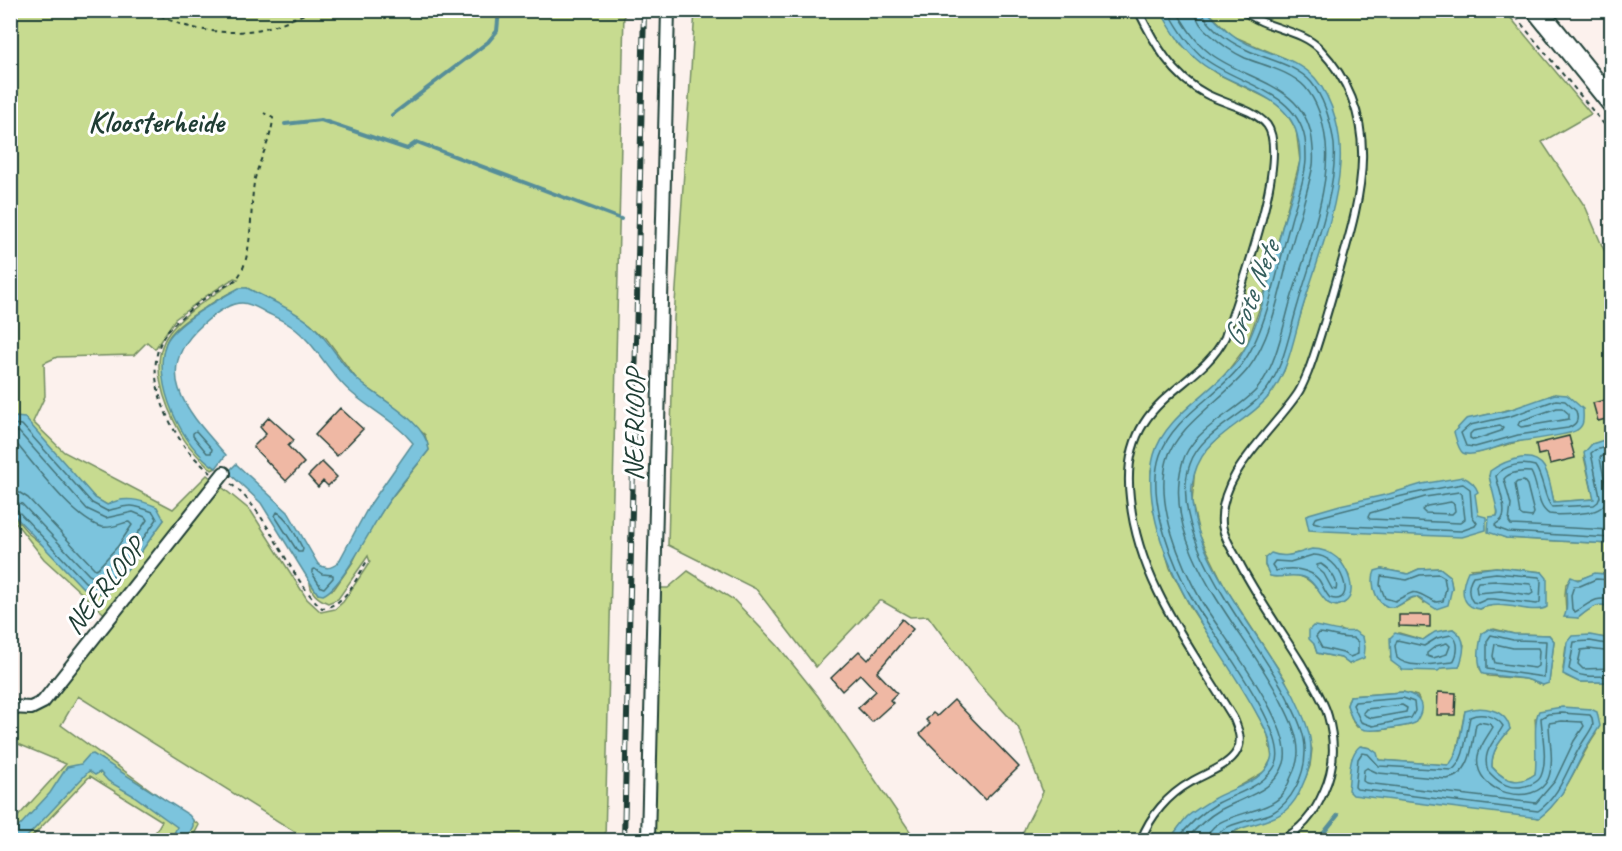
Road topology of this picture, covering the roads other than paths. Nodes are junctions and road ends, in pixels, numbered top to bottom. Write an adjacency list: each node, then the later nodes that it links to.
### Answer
1 (668, 10): 8 (street, NEERLOOP)
2 (1138, 10): 9 (lane)
3 (1244, 10): 10 (lane)
4 (1537, 10): 5 (main road)
5 (1611, 103)
6 (221, 476): 7 (street, NEERLOOP)
7 (10, 707)
8 (648, 840)
9 (1141, 840)
10 (1280, 840)

